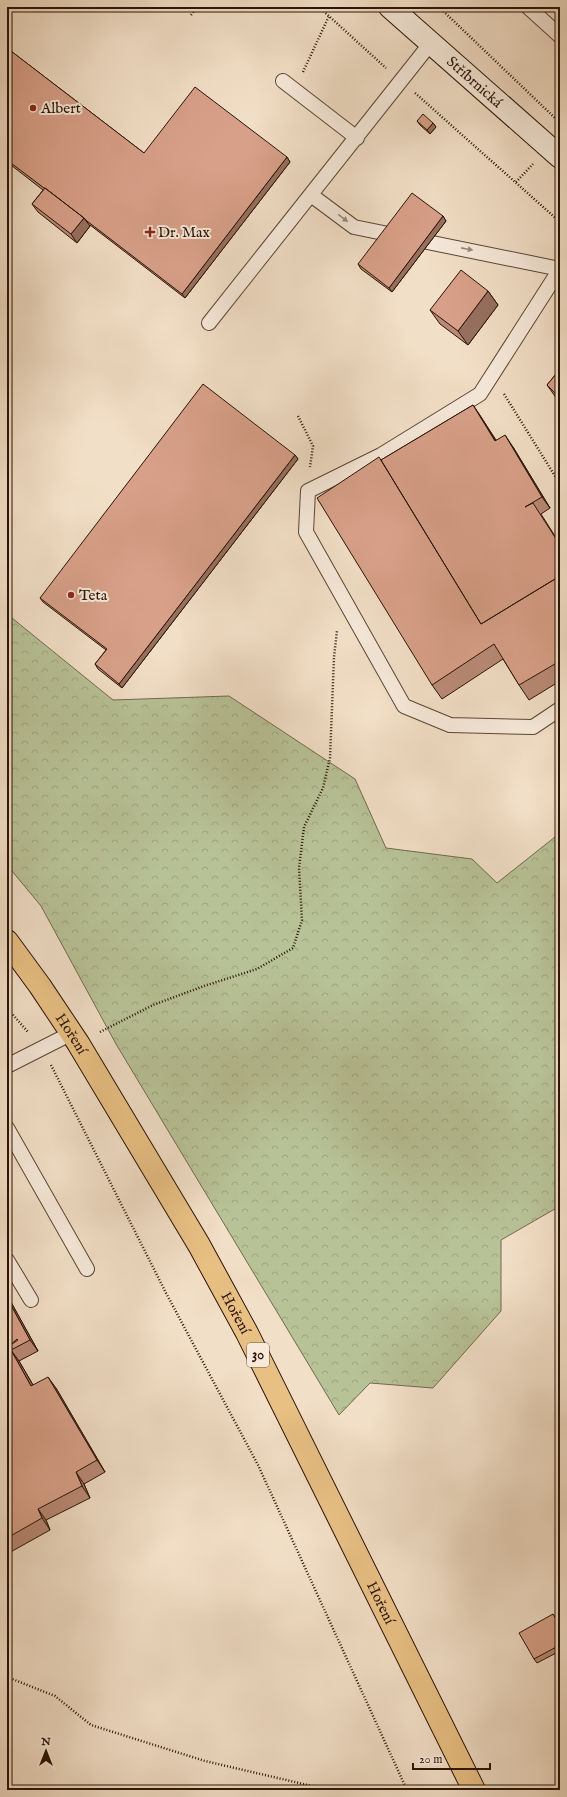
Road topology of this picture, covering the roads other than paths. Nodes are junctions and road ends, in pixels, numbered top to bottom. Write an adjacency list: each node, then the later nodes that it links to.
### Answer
1 (390, 7): 4 (street, Stříbrnická)
2 (528, 7): 3 (lane)
3 (560, 36)
4 (430, 44): 6 (lane); 7 (street, Stříbrnická)
5 (283, 81): 6 (lane)
6 (357, 138): 8 (lane)
7 (560, 156)
8 (311, 195): 9 (lane, one-way to 9); 10 (lane)
9 (560, 269): 11 (lane)
10 (209, 323)
11 (560, 709)
12 (7, 941): 13 (main road, Hoření / 30)
13 (75, 1038): 14 (lane); 19 (main road, Hoření / 30)
14 (7, 1066)
15 (7, 1128): 17 (lane)
16 (7, 1260): 18 (lane)
17 (87, 1269)
18 (31, 1300)
19 (474, 1790)

